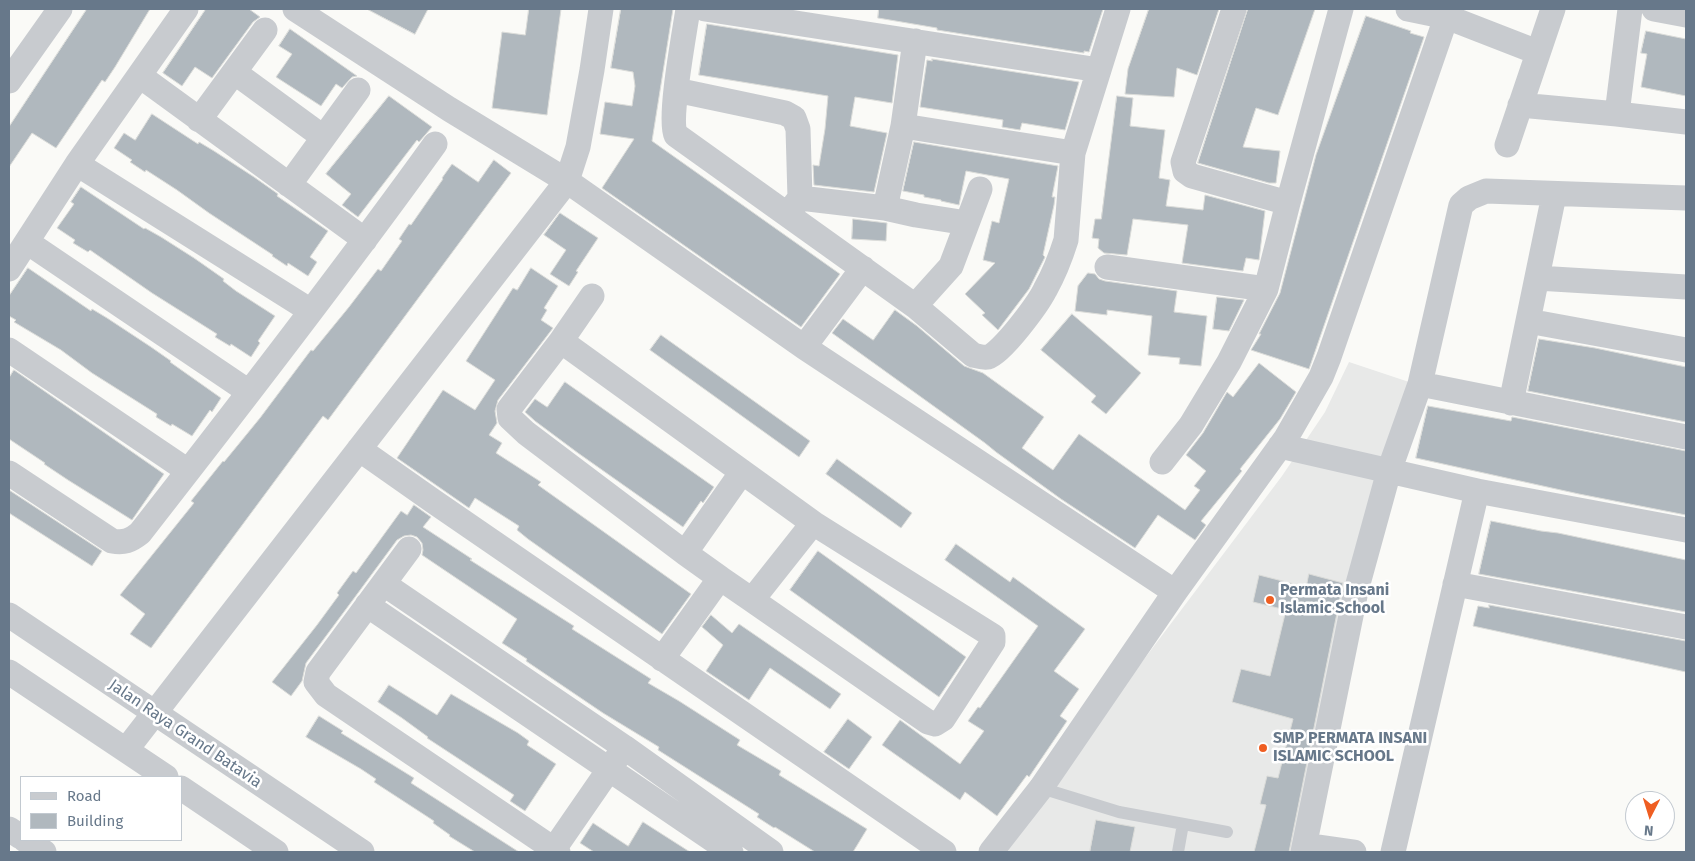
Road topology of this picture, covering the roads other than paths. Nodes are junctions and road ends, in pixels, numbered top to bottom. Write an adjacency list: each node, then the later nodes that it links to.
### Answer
1 (60, 9): 22 (street)
2 (186, 9): 21 (street)
3 (295, 9): 35 (street)
4 (601, 9): 35 (street)
5 (688, 9): 24 (street)
6 (705, 9): 17 (street)
7 (1118, 9): 19 (street)
8 (1234, 9): 40 (street)
9 (1341, 9): 40 (street)
10 (1408, 9): 14 (street)
11 (1553, 9): 18 (street)
12 (1630, 9): 26 (street)
13 (1654, 9): 15 (street)
14 (1448, 13): 18 (street); 64 (street)
15 (1686, 15)
16 (266, 30): 20 (street)
17 (915, 41): 19 (street); 29 (street)
18 (1537, 52): 25 (street)
19 (1099, 70): 33 (street)
20 (234, 72): 27 (street); 30 (street)
21 (140, 76): 27 (street); 34 (street)
22 (9, 81)
23 (358, 90): 30 (street)
24 (676, 90): 41 (street); 41 (street)
25 (1520, 105): 26 (street); 32 (street)
26 (1617, 114): 28 (street)
27 (199, 120): 36 (street)
28 (1686, 122)
29 (903, 126): 33 (street); 42 (street)
30 (324, 138): 36 (street)
31 (435, 144): 44 (street)
32 (1506, 145)
33 (1072, 152): 53 (street)
34 (77, 164): 45 (street); 54 (street)
35 (567, 181): 57 (street); 65 (street)
36 (289, 185): 44 (street)
37 (980, 189): 43 (street)
38 (1554, 195): 39 (street); 49 (street); 60 (street)
39 (1686, 198)
40 (1288, 203): 51 (street)
41 (794, 206): 42 (street); 47 (street)
42 (885, 208): 43 (street)
43 (967, 223): 53 (street)
44 (365, 240): 54 (street)
45 (27, 242): 48 (street); 61 (street)
46 (1107, 267): 51 (street)
47 (863, 268): 53 (street); 57 (street)
48 (9, 269)
49 (1537, 278): 50 (street); 55 (street)
50 (1686, 287)
51 (1266, 289): 66 (street)
52 (592, 296): 56 (street)
53 (915, 306)
54 (311, 311): 61 (street)
55 (1528, 321): 59 (street); 62 (street)
56 (561, 341): 69 (street); 75 (street)
57 (804, 347): 79 (street)
58 (9, 350): 67 (street)
59 (1686, 350)
60 (1420, 384): 62 (street); 68 (street)
61 (248, 392): 67 (street)
62 (1512, 403): 63 (street)
63 (1686, 437)
64 (1280, 446): 68 (street); 79 (street)
65 (360, 449): 84 (street); 86 (street)
66 (1162, 462)
67 (188, 471): 70 (street)
68 (1389, 471): 71 (street); 97 (street)
69 (742, 472): 72 (street); 75 (street)
70 (9, 473)
71 (1477, 491): 73 (street); 78 (street)
72 (813, 523): 80 (street); 80 (street)
73 (1686, 530)
74 (409, 549): 77 (street)
75 (685, 552): 76 (street)
76 (720, 578): 80 (street); 84 (street)
77 (384, 584): 81 (street); 87 (street)
78 (1455, 584): 83 (street); 107 (street)
79 (1175, 592): 91 (street)
80 (752, 600)
81 (367, 606): 89 (street); 99 (street)
82 (9, 615): 86 (street, Jalan Raya Grand Batavia)
83 (1686, 627)
84 (662, 659): 103 (street)
85 (9, 672): 88 (street)
86 (155, 714): 88 (street); 100 (street, Jalan Raya Grand Batavia)
87 (624, 747): 89 (street); 102 (street)
88 (126, 750): 90 (street)
89 (609, 770): 99 (street); 101 (street)
90 (165, 776)
91 (1041, 788): 93 (lane); 104 (street)
92 (182, 789): 98 (street)
93 (1183, 824): 95 (lane); 105 (lane)
94 (9, 829): 96 (street)
95 (1227, 832)
96 (20, 837)
97 (1304, 848): 106 (street)
98 (266, 849)
99 (555, 851)
100 (362, 852)
101 (731, 852)
102 (771, 852)
103 (944, 852)
104 (991, 852)
105 (1178, 852)
106 (1354, 852)
107 (1393, 852)

